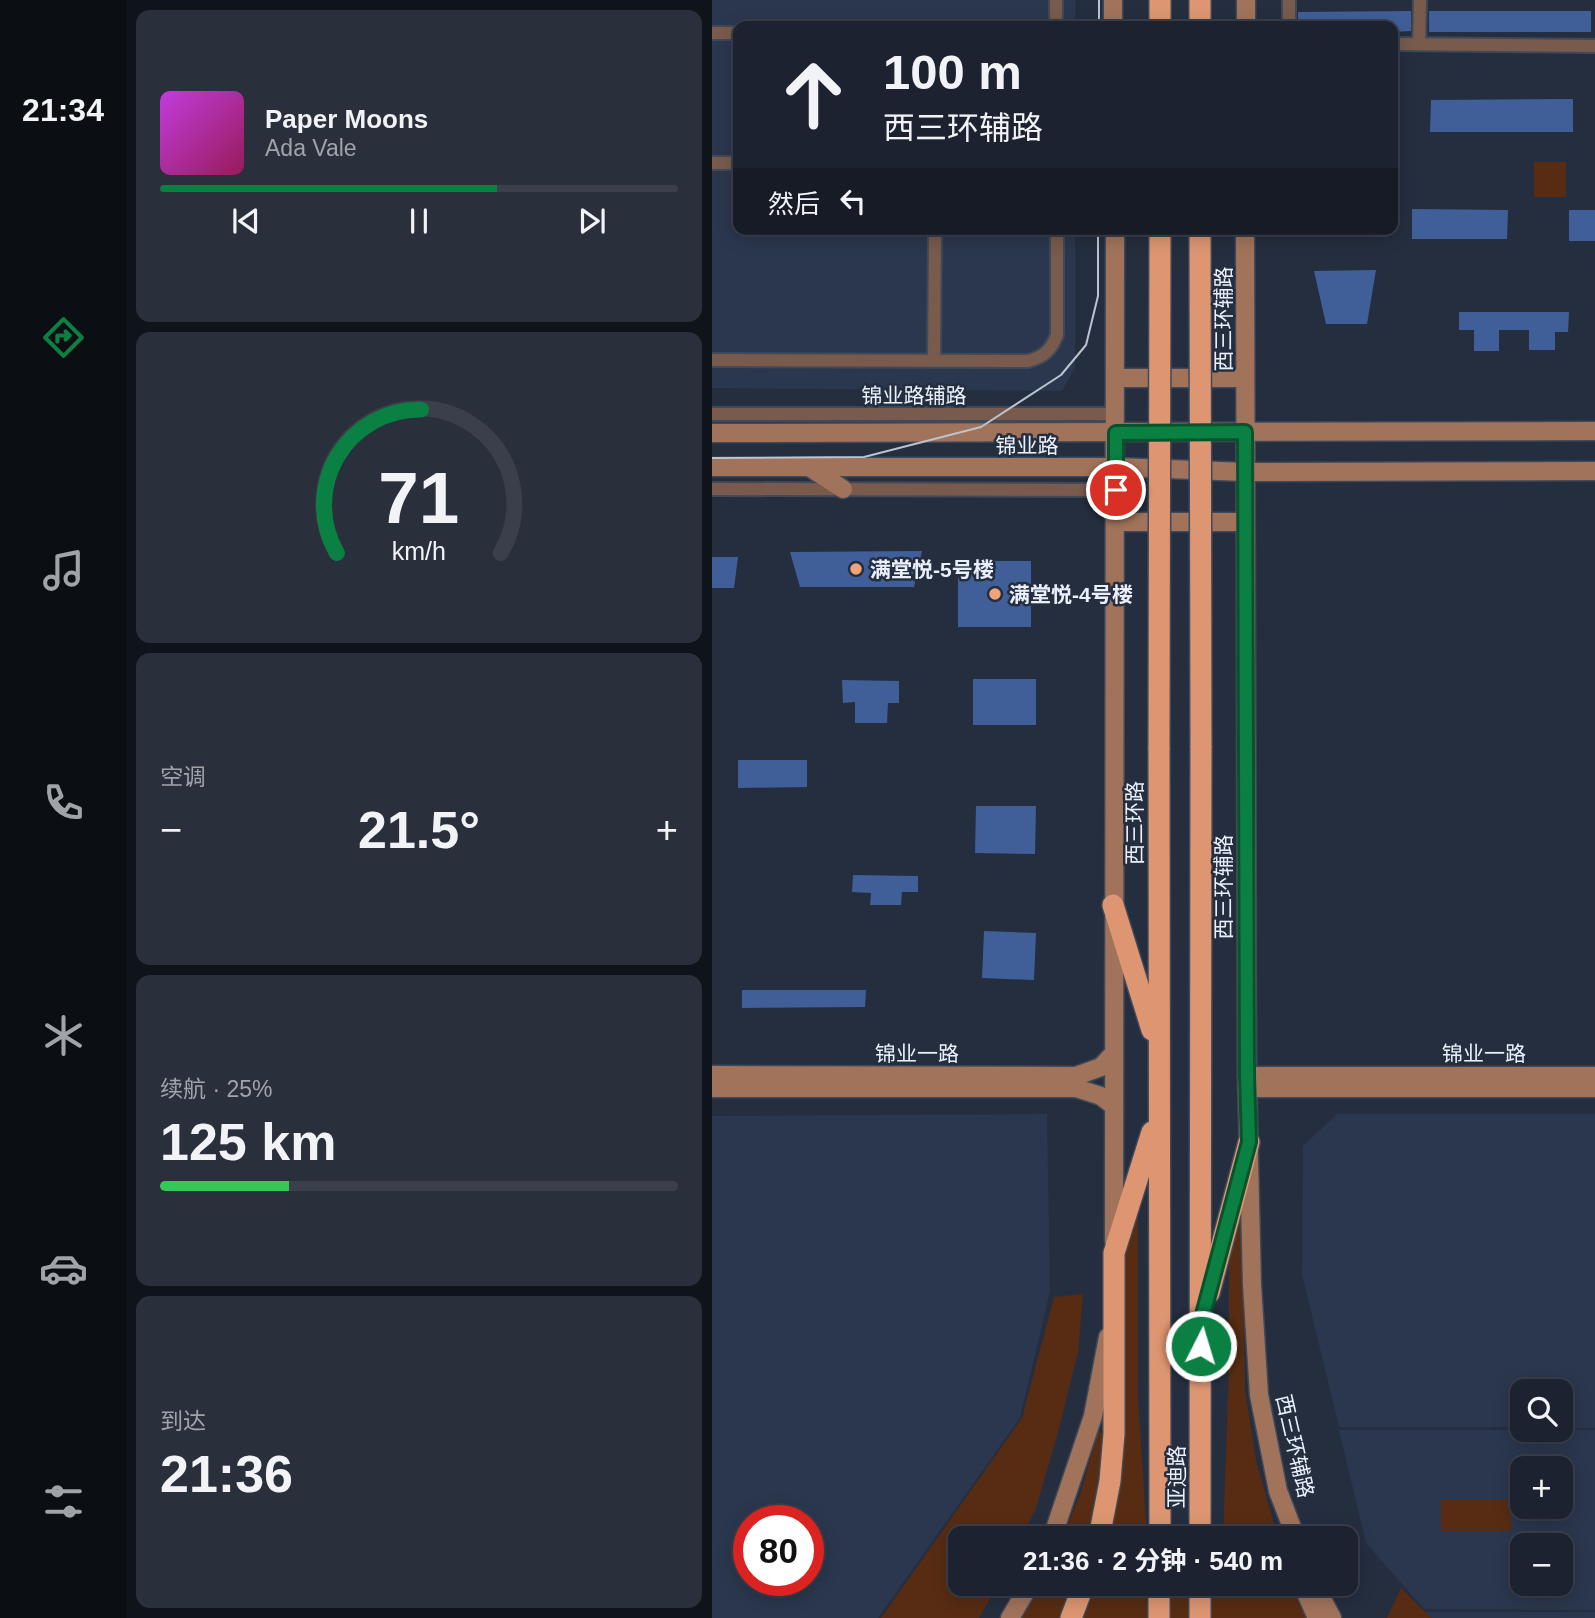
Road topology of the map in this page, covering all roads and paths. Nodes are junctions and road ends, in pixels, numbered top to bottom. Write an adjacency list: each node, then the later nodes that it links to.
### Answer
1 (1056, 0): 8 (street)
2 (1113, 0): 9 (main road)
3 (1160, 0): 10 (highway)
4 (1200, 0): 11 (highway)
5 (1246, 0): 12 (main road)
6 (1289, 0): 13 (street)
7 (1420, 0): 17 (street)
8 (1056, 21)
9 (1113, 21)
10 (1160, 21)
11 (1200, 21)
12 (1246, 21)
13 (1289, 21)
14 (712, 33): 15 (street)
15 (733, 33)
16 (1398, 44): 17 (street)
17 (1420, 44): 18 (street)
18 (1595, 46)
19 (712, 163): 20 (street)
20 (733, 163)
21 (935, 235): 28 (street)
22 (1057, 235): 28 (street)
23 (1115, 235): 29 (main road)
24 (1160, 235): 48 (highway, 西三环路, bridge)
25 (1200, 235): 60 (highway, bridge)
26 (1245, 235): 30 (main road, 西三环辅路)
27 (712, 360): 28 (street)
28 (934, 361)
29 (1116, 378): 30 (main road); 31 (main road)
30 (1245, 378): 34 (main road, 西三环辅路)
31 (1116, 414): 32 (street, 锦业路辅路); 36 (main road)
32 (712, 415)
33 (714, 431): 36 (main road, 锦业路)
34 (1245, 432): 35 (main road, 锦业路); 36 (main road, 锦业路); 41 (main road, 西三环辅路)
35 (1595, 432)
36 (1116, 433): 39 (main road)
37 (712, 467): 38 (main road, 锦业路)
38 (809, 467): 39 (main road, 锦业路); 43 (main road)
39 (1116, 467): 41 (main road, 锦业路); 44 (main road)
40 (1595, 471): 41 (main road, 锦业路)
41 (1245, 472): 46 (main road, 西三环辅路)
42 (712, 489): 43 (street)
43 (843, 489): 44 (street)
44 (1116, 490): 45 (main road)
45 (1116, 522): 46 (main road); 47 (main road)
46 (1245, 522): 52 (main road, 西三环辅路)
47 (1113, 905): 48 (highway); 49 (main road)
48 (1158, 1050): 56 (highway, 西三环路)
49 (1114, 1053): 50 (main road, 锦业一路); 55 (main road)
50 (712, 1075)
51 (1595, 1076): 52 (main road, 锦业一路)
52 (1247, 1082): 54 (main road, 锦业一路); 57 (main road, 西三环辅路)
53 (712, 1088): 55 (main road, 锦业一路)
54 (1595, 1088)
55 (1114, 1107): 58 (main road)
56 (1158, 1110): 58 (highway); 61 (highway, 西三环路)
57 (1249, 1142): 60 (highway); 62 (main road, 西三环辅路)
58 (1114, 1253): 59 (highway)
59 (1114, 1303): 63 (main road); 64 (highway)
60 (1201, 1322): 66 (highway, 亚迪路)
61 (1160, 1418): 65 (highway, 亚迪路)
62 (1278, 1491): 67 (main road); 68 (main road, 西三环辅路)
63 (1056, 1526)
64 (1101, 1526)
65 (1159, 1526)
66 (1200, 1526)
67 (1286, 1526)
68 (1291, 1526)
69 (1023, 1596): 75 (main road)
70 (1079, 1596): 76 (highway)
71 (1159, 1596): 77 (highway)
72 (1200, 1596): 78 (highway)
73 (1307, 1596): 79 (main road)
74 (1320, 1596): 80 (main road)
75 (1011, 1618)
76 (1071, 1618)
77 (1159, 1618)
78 (1200, 1618)
79 (1317, 1618)
80 (1332, 1618)

